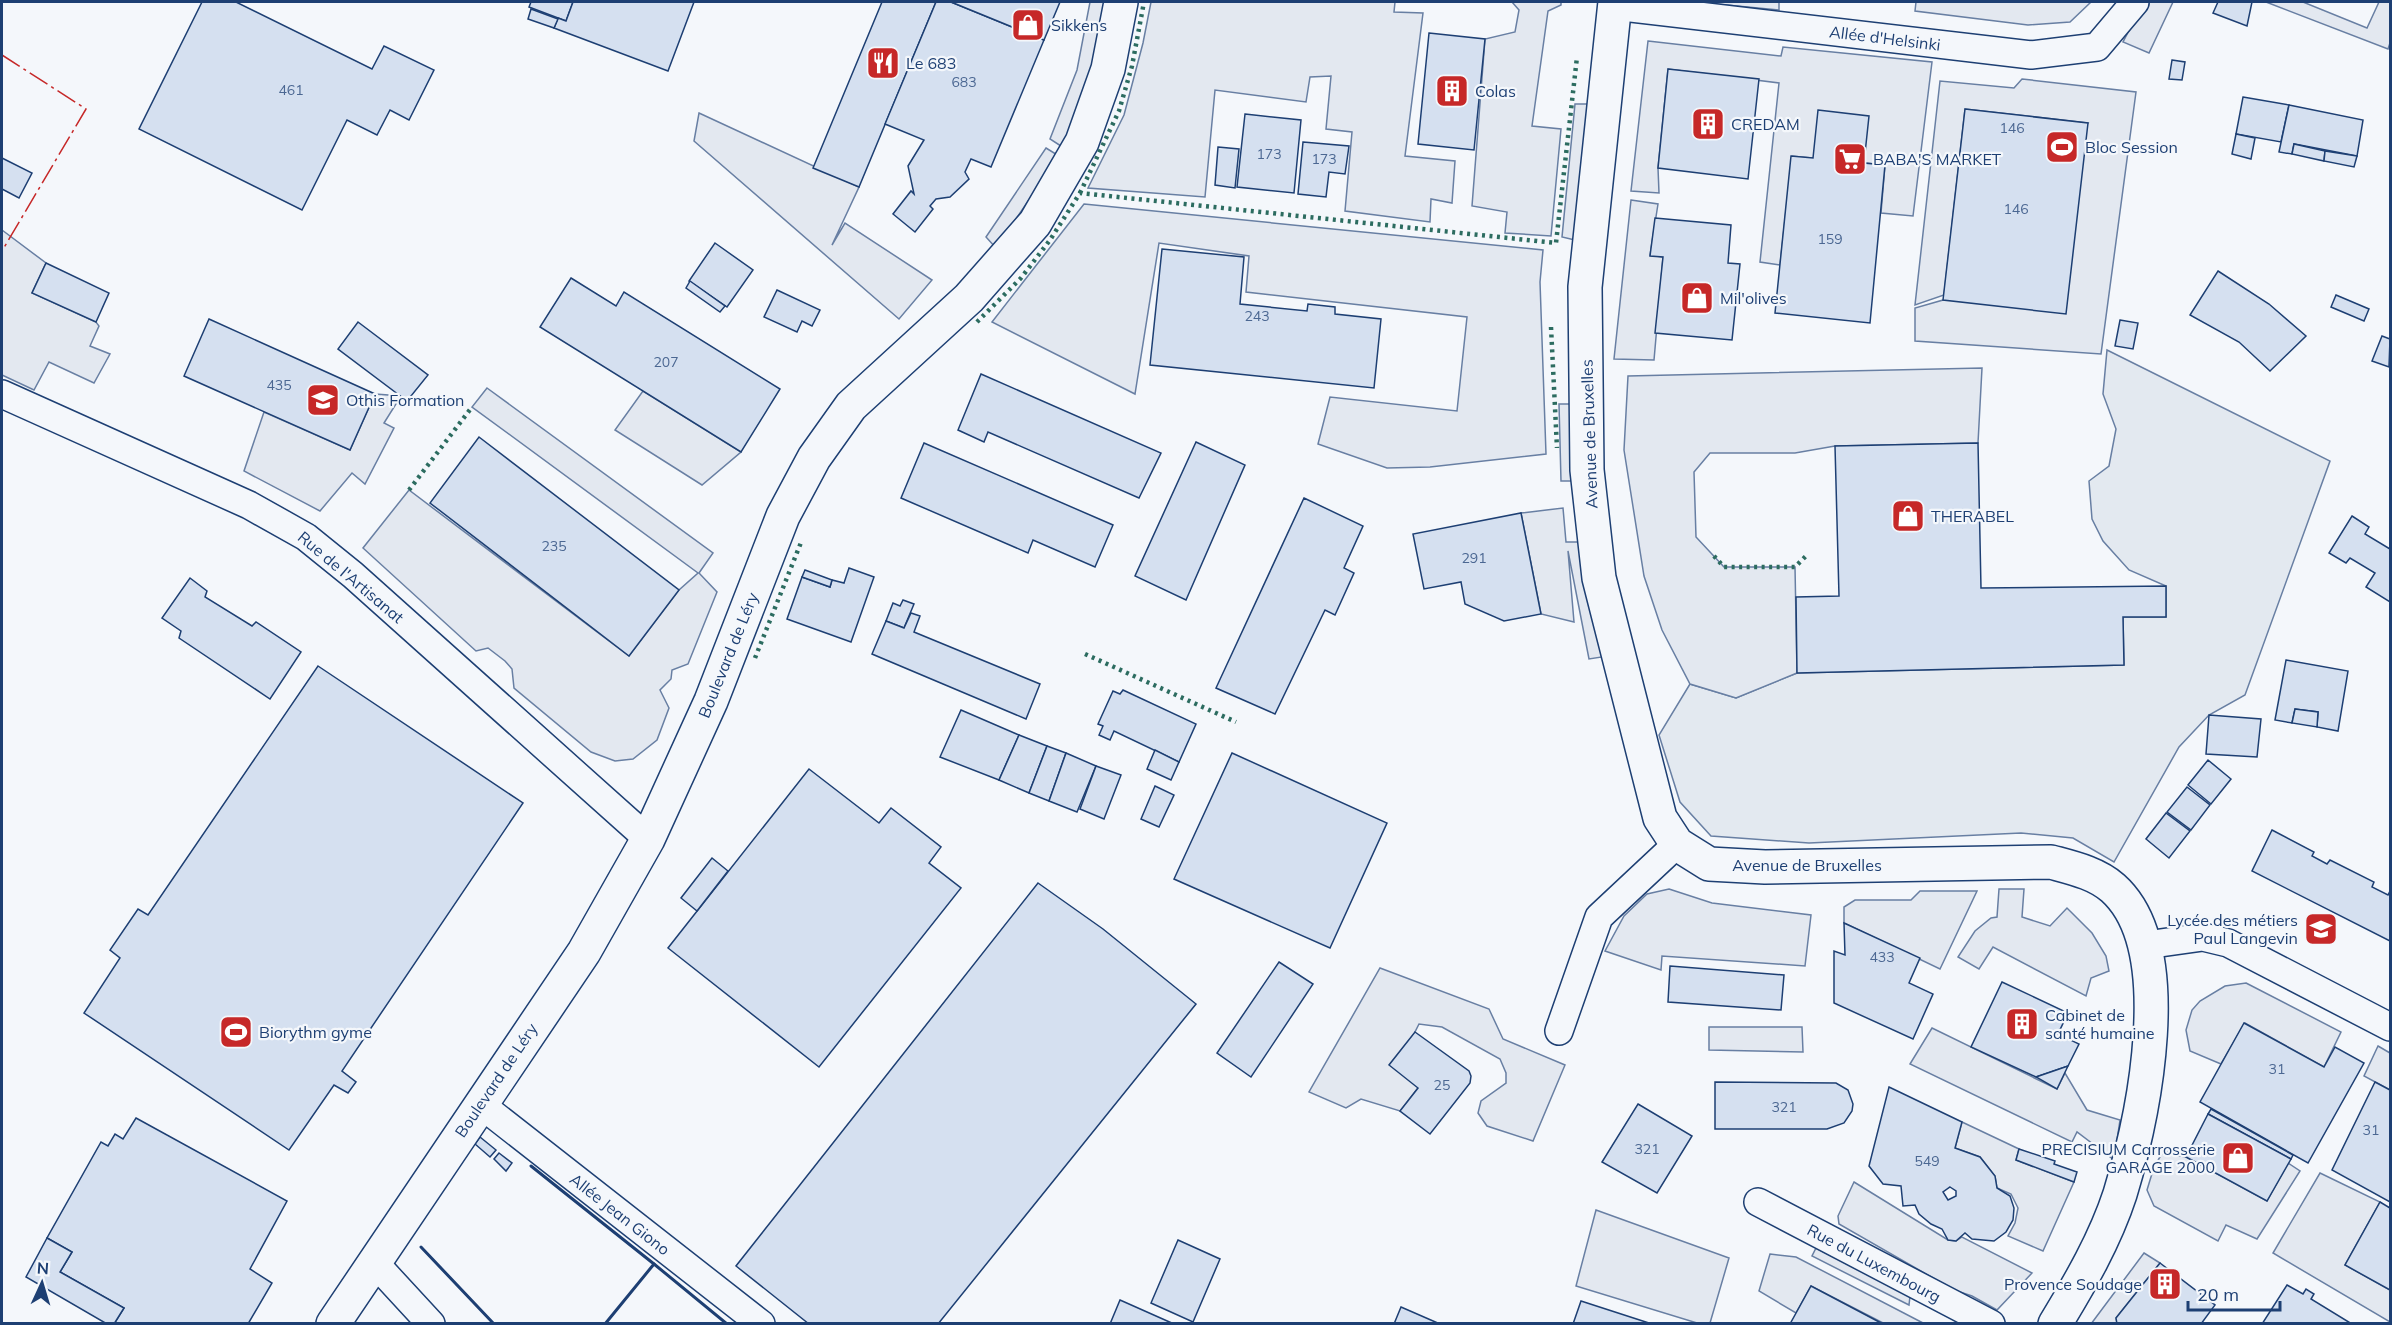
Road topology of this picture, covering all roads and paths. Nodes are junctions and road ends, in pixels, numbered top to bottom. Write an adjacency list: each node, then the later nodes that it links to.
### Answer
1 (1121, 2): 5 (street, Boulevard de Léry)
2 (2135, 2): 3 (street, Allée d'Helsinki)
3 (1615, 4): 6 (street, Avenue de Bruxelles)
4 (2, 394): 5 (street, Rue de l'Artisanat)
5 (648, 839): 10 (street, Boulevard de Léry)
6 (1677, 844): 7 (street, Avenue de Bruxelles); 9 (street)
7 (2146, 945): 8 (street); 17 (street, Avenue de Bruxelles)
8 (2391, 1028)
9 (1559, 1031)
10 (480, 1104): 12 (street, Boulevard de Léry); 15 (street, Allée Jean Giono)
11 (1758, 1202): 16 (street, Rue du Luxembourg)
12 (373, 1261): 13 (street, Boulevard de Léry); 14 (street)
13 (333, 1323)
14 (431, 1323)
15 (761, 1323)
16 (1990, 1323)
17 (2055, 1323)

